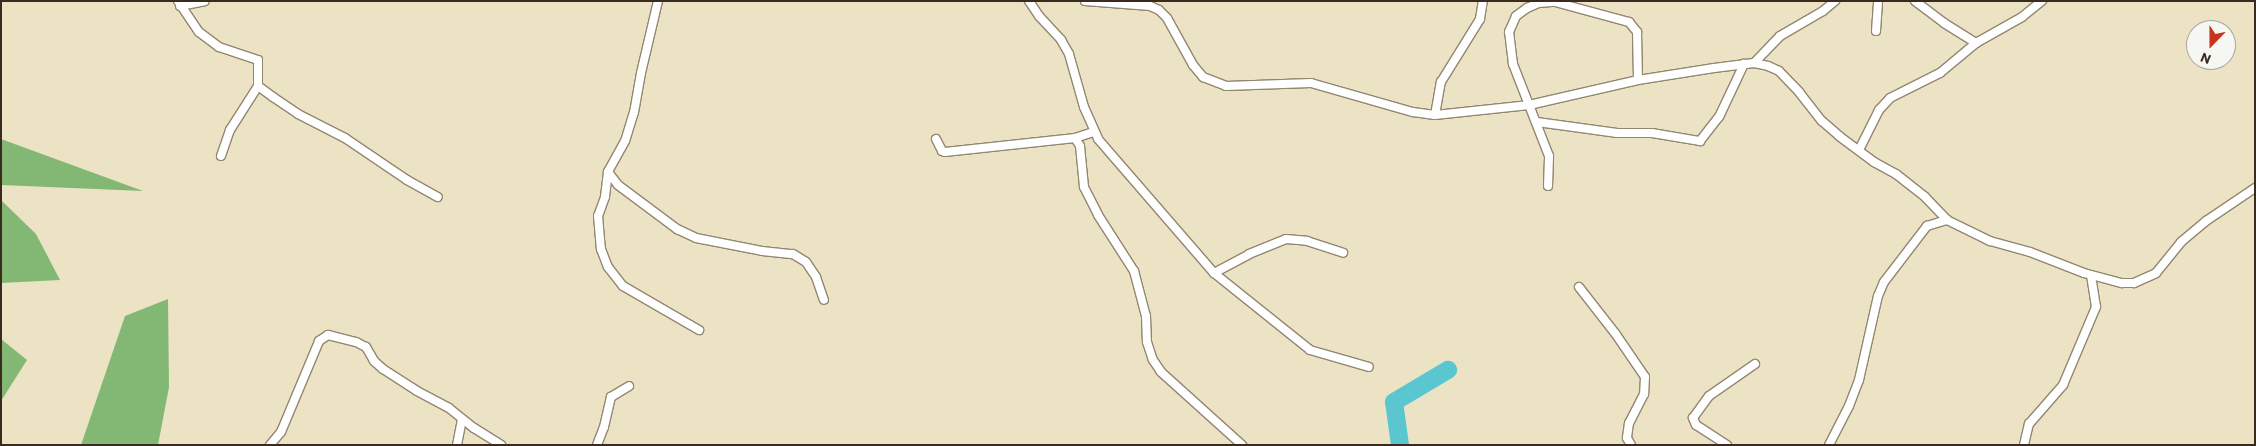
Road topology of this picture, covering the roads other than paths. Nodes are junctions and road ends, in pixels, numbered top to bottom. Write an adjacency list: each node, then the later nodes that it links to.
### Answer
1 (206, 1): 10 (street)
2 (658, 1): 25 (street)
3 (1030, 1): 20 (street)
4 (1086, 1): 18 (street)
5 (1483, 1): 18 (street)
6 (1835, 1): 13 (street)
7 (1878, 1): 11 (street)
8 (1915, 1): 12 (street)
9 (2042, 1): 12 (street)
10 (179, 4): 16 (street)
11 (1876, 31)
12 (1976, 42): 23 (street)
13 (1754, 63): 14 (street); 23 (street)
14 (1744, 64): 15 (street); 19 (street)
15 (1638, 80): 17 (street); 17 (street)
16 (258, 86): 24 (street); 28 (street)
17 (1530, 105): 18 (street); 19 (street)
18 (1435, 115)
19 (1537, 122): 26 (street)
20 (1093, 132): 21 (street); 31 (street)
21 (1076, 138): 22 (street); 44 (street)
22 (936, 139)
23 (1859, 150): 29 (street)
24 (221, 156)
25 (608, 172): 34 (street); 35 (street)
26 (1548, 186)
27 (2255, 188): 32 (street)
28 (438, 197)
29 (1947, 220): 32 (street); 47 (street)
30 (1342, 253): 31 (street)
31 (1214, 273): 37 (street)
32 (2091, 275): 48 (street)
33 (1579, 287): 45 (street)
34 (824, 300)
35 (699, 330)
36 (1755, 364): 46 (street)
37 (1369, 367)
38 (628, 386): 43 (street)
39 (462, 419): 40 (street); 41 (street); 42 (street)
40 (270, 445)
41 (457, 445)
42 (501, 445)
43 (597, 445)
44 (1242, 445)
45 (1631, 445)
46 (1727, 445)
47 (1828, 445)
48 (2024, 445)

